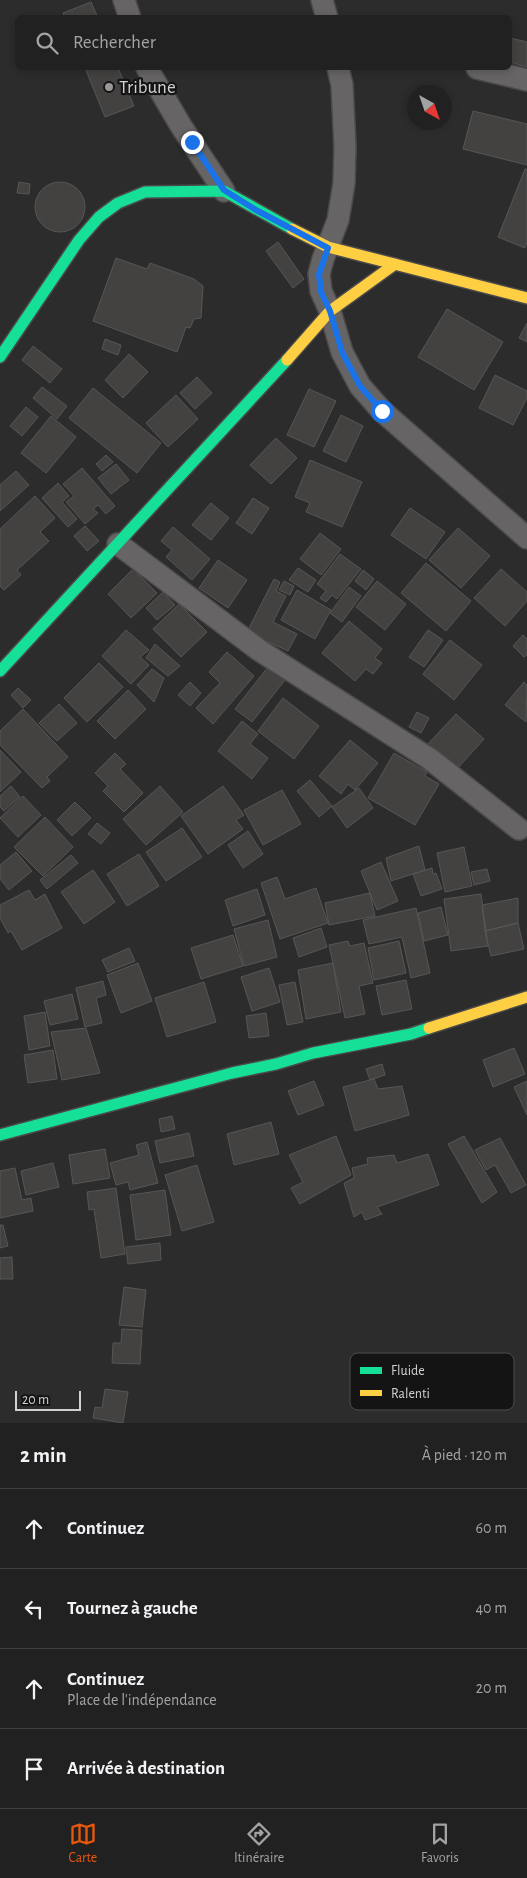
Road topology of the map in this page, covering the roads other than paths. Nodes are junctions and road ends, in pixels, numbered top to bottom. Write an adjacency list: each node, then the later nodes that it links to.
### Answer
1 (124, 0): 3 (street)
2 (322, 0): 4 (street)
3 (129, 15)
4 (326, 15)
5 (149, 70): 9 (street)
6 (338, 70): 10 (street)
7 (485, 70): 8 (street)
8 (527, 80)
9 (224, 190): 10 (street); 14 (street)
10 (328, 248): 11 (street); 13 (street)
11 (396, 264): 12 (street); 13 (street)
12 (527, 298)
13 (330, 311): 15 (street); 16 (street)
14 (0, 357)
15 (527, 538)
16 (118, 544): 17 (street); 18 (street)
17 (0, 671)
18 (519, 829)
19 (527, 997): 20 (street)
20 (0, 1135)

